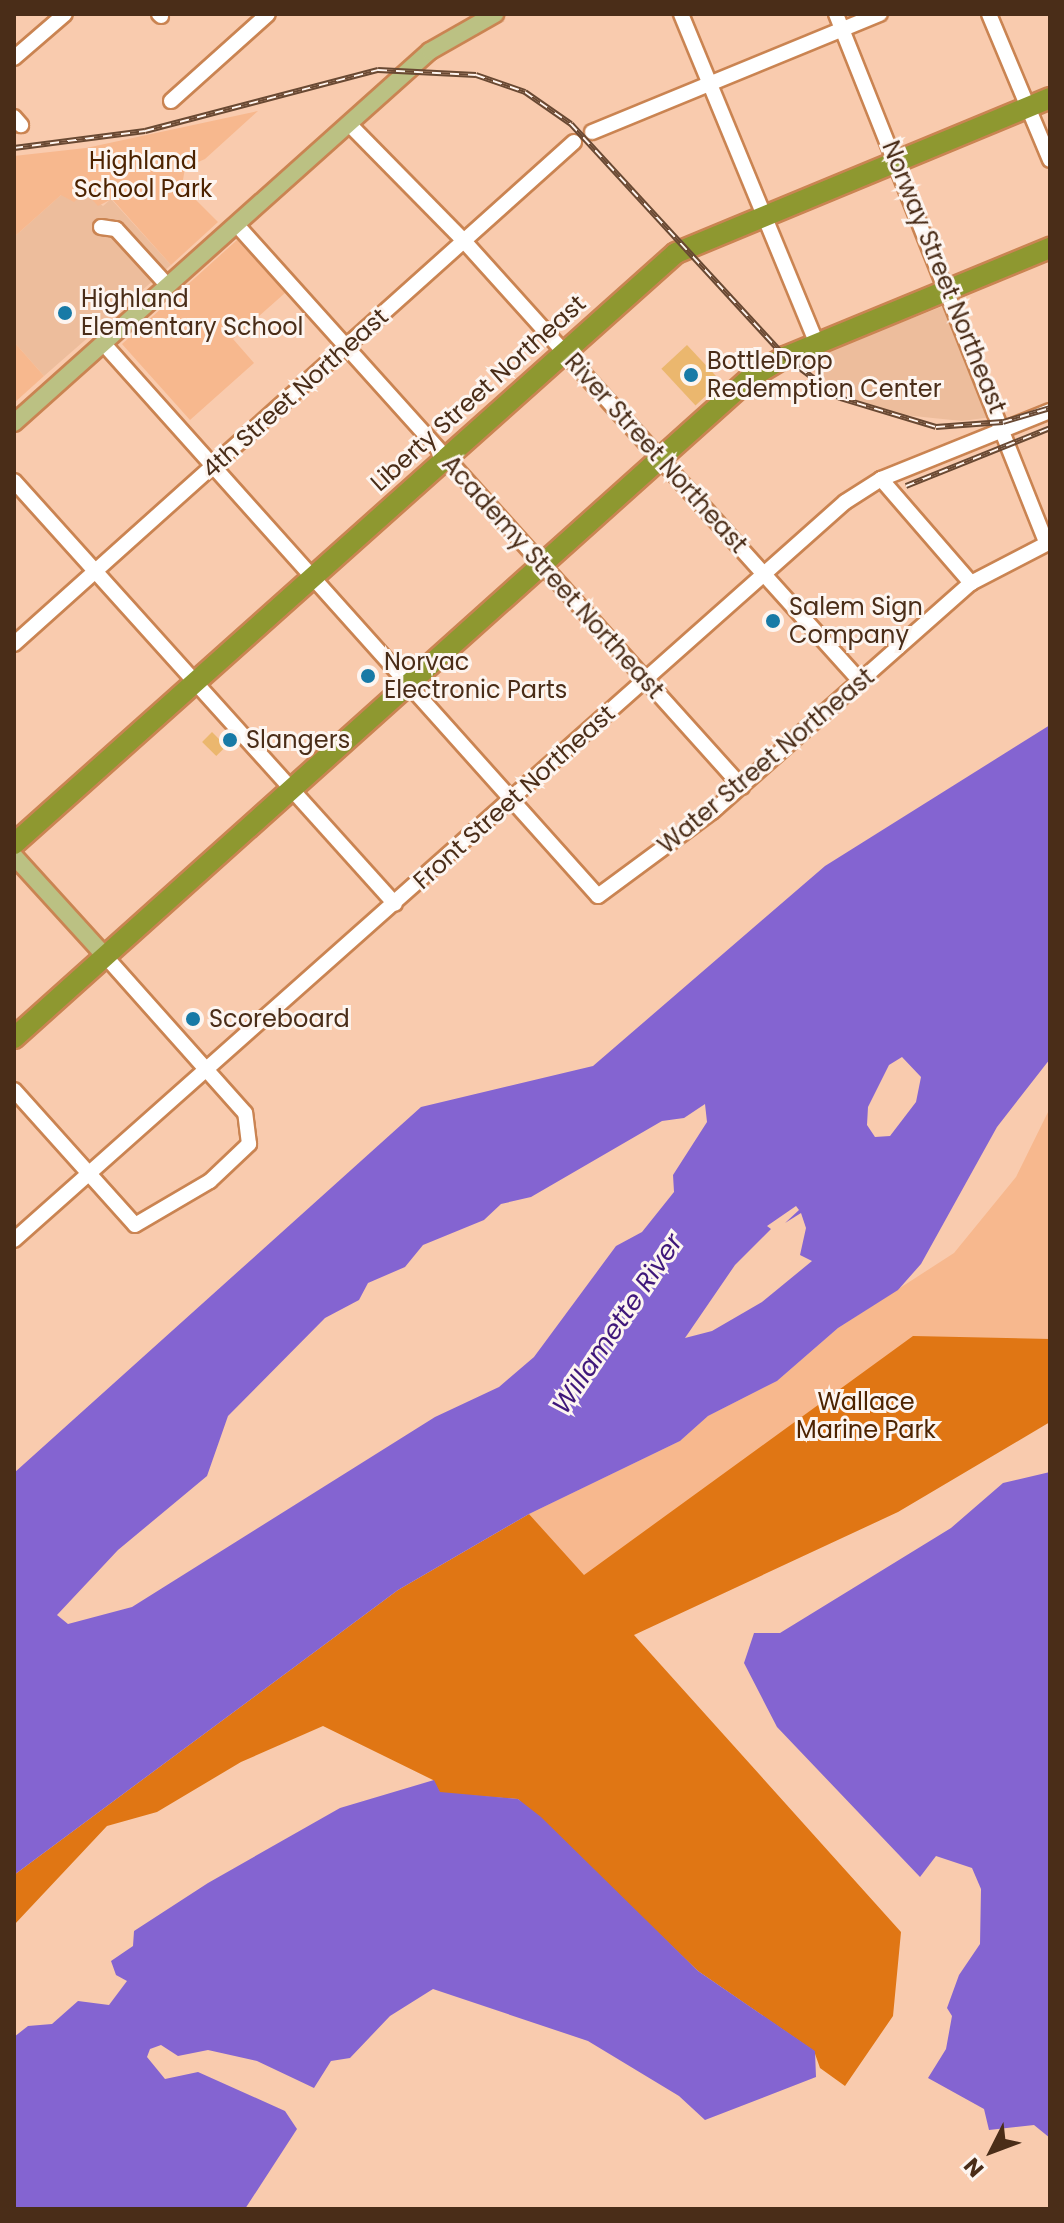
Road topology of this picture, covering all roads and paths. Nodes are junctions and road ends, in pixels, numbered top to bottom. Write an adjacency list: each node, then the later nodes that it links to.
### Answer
1 (65, 14): 9 (street)
2 (268, 14): 12 (street)
3 (495, 14): 14 (main road)
4 (681, 14): 10 (street)
5 (836, 14): 8 (street, Norway Street Northeast)
6 (880, 14): 8 (street)
7 (989, 14): 13 (street)
8 (843, 29): 10 (street); 17 (street, Norway Street Northeast)
9 (14, 58)
10 (712, 84): 15 (street); 19 (street)
11 (1050, 98): 13 (highway, Liberty Street Northeast)
12 (171, 101)
13 (1028, 106): 17 (highway, Liberty Street Northeast); 18 (street)
14 (349, 124): 20 (main road); 22 (street, River Street Northeast)
15 (592, 132)
16 (574, 142): 22 (street, 4th Street Northeast)
17 (896, 160): 19 (highway, Liberty Street Northeast); 25 (street, Norway Street Northeast)
18 (1050, 160)
19 (763, 215): 27 (street); 29 (highway, Liberty Street Northeast)
20 (236, 224): 24 (main road); 28 (street, Academy Street Northeast)
21 (101, 227): 24 (street)
22 (464, 241): 28 (street, 4th Street Northeast); 29 (street, River Street Northeast)
23 (1050, 248): 25 (highway)
24 (168, 286): 26 (main road)
25 (949, 290): 27 (highway); 32 (street, Norway Street Northeast)
26 (103, 343): 31 (main road); 35 (street)
27 (817, 344): 34 (highway)
28 (347, 348): 33 (street, Academy Street Northeast); 35 (street, 4th Street Northeast)
29 (564, 351): 33 (highway, Liberty Street Northeast); 34 (street, River Street Northeast)
30 (1050, 411): 32 (street, Front Street Northeast)
31 (14, 423)
32 (1004, 428): 36 (street, Front Street Northeast); 38 (street, Norway Street Northeast)
33 (446, 457): 39 (street, Academy Street Northeast); 42 (highway, Liberty Street Northeast)
34 (660, 458): 39 (highway); 41 (street, River Street Northeast)
35 (213, 466): 40 (street, 4th Street Northeast); 42 (street)
36 (881, 479): 41 (street, Front Street Northeast); 43 (street)
37 (14, 481): 40 (street)
38 (1048, 542): 43 (street, Water Street Northeast)
39 (542, 564): 45 (street, Academy Street Northeast); 48 (highway)
40 (95, 571): 44 (street, 4th Street Northeast); 47 (street)
41 (764, 572): 45 (street, Front Street Northeast); 46 (street, River Street Northeast)
42 (312, 577): 47 (highway, Liberty Street Northeast); 48 (street)
43 (971, 583): 46 (street, Water Street Northeast)
44 (14, 644)
45 (645, 679): 49 (street, Academy Street Northeast); 51 (street, Front Street Northeast)
46 (860, 681): 49 (street, Water Street Northeast)
47 (196, 682): 50 (street); 52 (highway, Liberty Street Northeast)
48 (410, 683): 50 (highway); 51 (street)
49 (742, 787): 51 (street, Water Street Northeast)
50 (292, 788): 54 (street); 55 (highway)
51 (513, 798): 54 (street, Front Street Northeast)
52 (14, 844)
53 (14, 856): 55 (main road)
54 (395, 904): 57 (street, Front Street Northeast)
55 (106, 957): 56 (highway); 57 (street)
56 (14, 1038)
57 (206, 1070): 59 (street, Front Street Northeast); 59 (street)
58 (14, 1090): 59 (street)
59 (88, 1175): 60 (street, Front Street Northeast)
60 (14, 1240)

